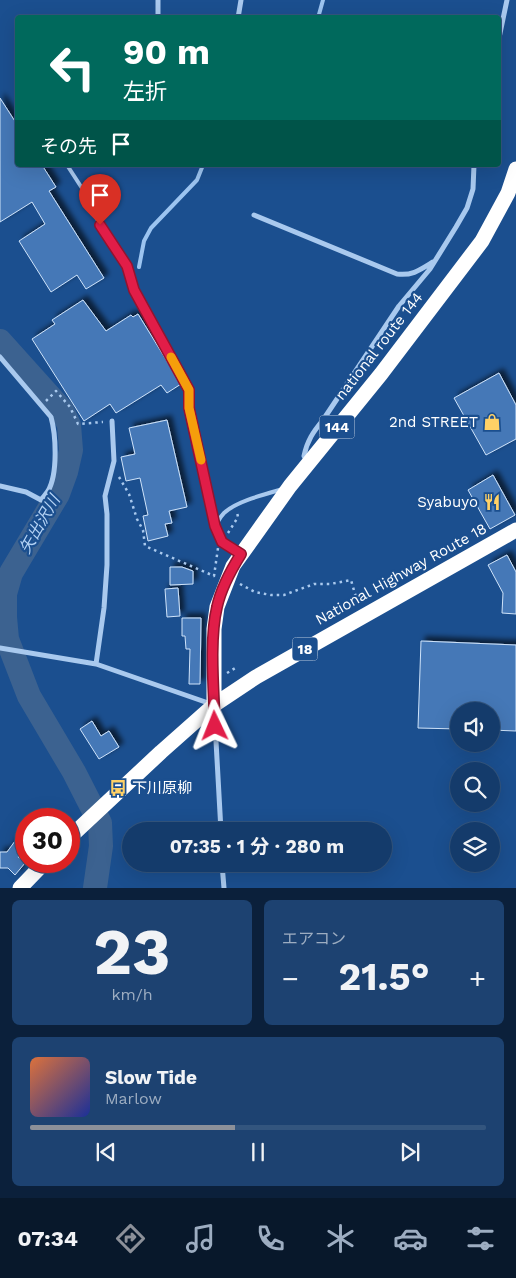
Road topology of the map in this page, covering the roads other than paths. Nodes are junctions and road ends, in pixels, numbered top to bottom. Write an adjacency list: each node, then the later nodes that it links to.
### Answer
1 (158, 0): 4 (street)
2 (241, 0): 5 (street)
3 (507, 0): 6 (street)
4 (158, 15)
5 (238, 15)
6 (501, 28)
7 (68, 167): 17 (lane)
8 (474, 167): 11 (street)
9 (516, 169): 14 (highway, national route 144 / 144)
10 (254, 215): 11 (street)
11 (435, 260): 14 (street)
12 (0, 357): 15 (street)
13 (112, 421): 21 (street)
14 (309, 462): 16 (highway, national route 144 / 144)
15 (0, 486)
16 (290, 486): 17 (lane); 19 (highway, national route 144 / 144)
17 (215, 526): 19 (lane)
18 (516, 530): 22 (highway, National Highway Route 18 / 18)
19 (241, 554): 22 (highway, national route 144 / 144)
20 (0, 648): 21 (street)
21 (96, 664): 22 (street)
22 (214, 705): 23 (street); 24 (highway, National Highway Route 18 / 18)
23 (220, 822)
24 (80, 827)
25 (223, 872): 28 (street)
26 (34, 873): 27 (highway)
27 (20, 888)
28 (224, 888)

